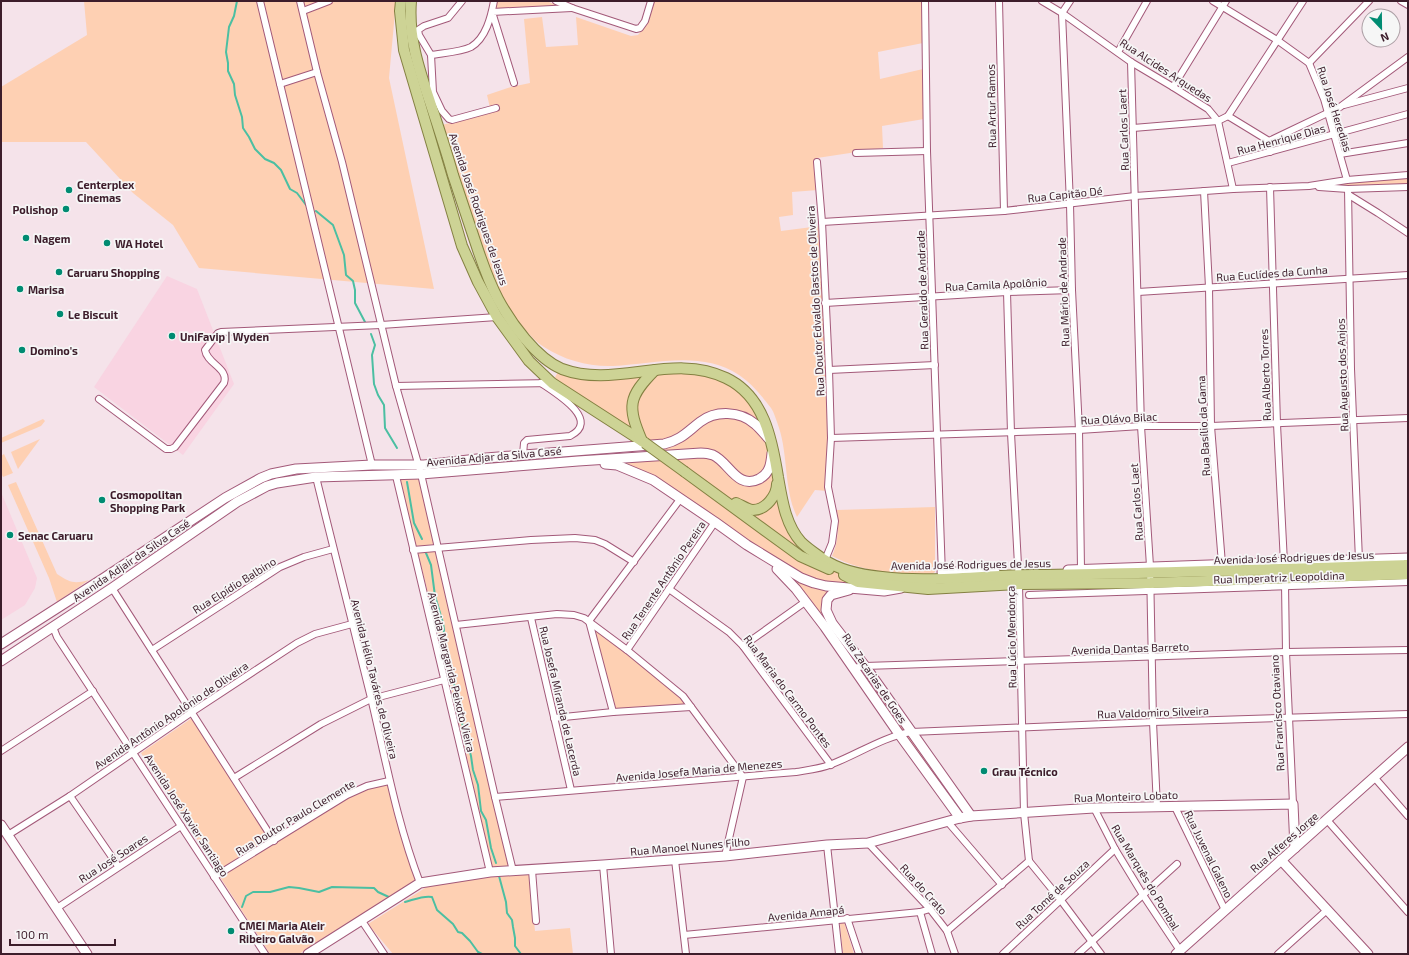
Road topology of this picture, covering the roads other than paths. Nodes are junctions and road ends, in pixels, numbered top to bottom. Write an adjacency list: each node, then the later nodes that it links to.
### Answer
1 (260, 1): 34 (street)
2 (300, 1): 23 (street, Avenida Margarida Peixoto Vieira)
3 (329, 1): 23 (street)
4 (402, 1): 77 (main road, Avenida José Rodrigues de Jesus)
5 (411, 1): 37 (main road, Avenida José Rodrigues de Jesus)
6 (462, 1): 28 (street)
7 (494, 1): 24 (street)
8 (556, 1): 22 (street)
9 (651, 1): 22 (street)
10 (924, 1): 48 (street, Rua Geraldo de Andrade)
11 (999, 1): 64 (street, Rua Artur Ramos)
12 (1042, 1): 25 (street, Rua Alcides Arquedas)
13 (1070, 1): 25 (street)
14 (1148, 1): 27 (street)
15 (1213, 1): 21 (street, Rua José Heredias)
16 (1226, 1): 21 (street)
17 (1303, 1): 26 (street)
18 (1369, 1): 31 (street)
19 (1401, 1): 20 (street)
20 (1408, 5)
21 (1222, 7): 26 (street, Rua José Heredias); 35 (street)
22 (572, 8): 24 (street)
23 (303, 11): 32 (street, Avenida Margarida Peixoto Vieira)
24 (492, 12): 28 (street); 33 (street)
25 (1062, 13): 27 (street, Rua Alcides Arquedas); 63 (street, Rua Mário de Andrade)
26 (1277, 40): 31 (street, Rua José Heredias); 42 (street)
27 (1118, 52): 30 (street, Rua Alcides Arquedas)
28 (431, 55): 37 (street)
29 (1408, 57): 38 (street)
30 (1131, 62): 35 (street, Rua Alcides Arquedas); 44 (street, Rua Carlos Laert)
31 (1309, 63): 40 (street, Rua José Heredias)
32 (317, 72): 34 (street); 78 (street, Avenida Margarida Peixoto Vieira)
33 (514, 83)
34 (280, 84): 79 (street)
35 (1173, 87): 43 (street, Rua Alcides Arquedas)
36 (1408, 88): 38 (street)
37 (430, 93): 39 (street); 81 (main road, Avenida José Rodrigues de Jesus)
38 (1340, 106): 40 (street)
39 (496, 108)
40 (1328, 112): 45 (street, Rua José Heredias); 46 (street)
41 (1408, 114): 45 (street, Rua Henrique Dias)
42 (1228, 116): 43 (street); 46 (street)
43 (1218, 122): 44 (street); 53 (street, Rua Alcides Arquedas)
44 (1133, 128): 62 (street, Rua Carlos Laert)
45 (1334, 135): 49 (street, Rua Henrique Dias); 51 (street, Rua José Heredias)
46 (1269, 141): 49 (street)
47 (1408, 143): 51 (street)
48 (927, 151): 50 (street); 65 (street, Rua Geraldo de Andrade)
49 (1270, 152): 53 (street, Rua Henrique Dias)
50 (856, 153)
51 (1340, 154): 55 (street, Rua José Heredias)
52 (817, 162): 66 (street, Rua Doutor Edvaldo Bastos de Oliveira)
53 (1228, 163): 59 (street, Rua Alcides Arquedas)
54 (1408, 175): 55 (street, Rua Capitão Dé)
55 (1347, 180): 56 (street, Rua Capitão Dé)
56 (1309, 186): 57 (street, Rua Capitão Dé); 61 (street, Rua Capitão Dé)
57 (1270, 187): 59 (street, Rua Capitão Dé); 70 (street, Rua Alberto Torres)
58 (1408, 187): 61 (street, Rua Capitão Dé)
59 (1233, 188): 60 (street, Rua Capitão Dé)
60 (1204, 191): 62 (street, Rua Capitão Dé); 71 (street, Rua Basílio da Gama)
61 (1348, 192): 67 (street); 69 (street, Rua Augusto dos Anjos)
62 (1135, 196): 63 (street, Rua Capitão Dé); 74 (street, Rua Carlos Laet)
63 (1070, 204): 64 (street, Rua Capitão Dé); 72 (street, Rua Mário de Andrade)
64 (1004, 211): 65 (street, Rua Capitão Dé)
65 (929, 215): 66 (street, Rua Capitão Dé); 75 (street, Rua Geraldo de Andrade)
66 (822, 222): 76 (street, Rua Doutor Edvaldo Bastos de Oliveira)
67 (1408, 233)
68 (1408, 275): 69 (street, Rua Euclídes da Cunha)
69 (1349, 278): 70 (street, Rua Euclídes da Cunha); 88 (street, Rua Augusto dos Anjos)
70 (1272, 283): 71 (street, Rua Euclídes da Cunha); 89 (street, Rua Alberto Torres)
71 (1209, 287): 74 (street, Rua Euclídes da Cunha); 91 (street, Rua Basílio da Gama)
72 (1072, 290): 73 (street, Rua Camila Apolônio); 92 (street, Rua Mário de Andrade)
73 (1007, 292): 75 (street, Rua Camila Apolônio); 93 (street, Rua Lúcio Mendonça)
74 (1138, 292): 90 (street, Rua Carlos Laet)
75 (931, 297): 76 (street, Rua Camila Apolônio); 80 (street, Rua Geraldo de Andrade)
76 (825, 303): 82 (street, Rua Doutor Edvaldo Bastos de Oliveira)
77 (497, 317): 78 (street); 84 (main road, Avenida José Rodrigues de Jesus)
78 (381, 325): 79 (street); 85 (street, Avenida Margarida Peixoto Vieira)
79 (339, 326): 86 (street); 100 (street)
80 (935, 365): 82 (street); 94 (street, Rua Geraldo de Andrade)
81 (655, 370): 96 (main road); 97 (main road, Avenida José Rodrigues de Jesus)
82 (829, 370): 95 (street, Rua Doutor Edvaldo Bastos de Oliveira)
83 (541, 383): 84 (street); 85 (street); 98 (street)
84 (552, 383): 96 (main road, Avenida José Rodrigues de Jesus)
85 (396, 386): 101 (street, Avenida Margarida Peixoto Vieira)
86 (99, 399)
87 (1408, 418): 88 (street, Rua Olávo Bilac)
88 (1354, 421): 89 (street, Rua Olávo Bilac); 117 (street, Rua Augusto dos Anjos)
89 (1277, 424): 91 (street, Rua Olávo Bilac); 119 (street, Rua Alberto Torres)
90 (1141, 426): 91 (street, Rua Olávo Bilac); 92 (street, Rua Olávo Bilac); 126 (street, Rua Carlos Laet)
91 (1211, 426): 120 (street, Rua Basílio da Gama)
92 (1079, 430): 93 (street, Rua Olávo Bilac); 122 (street, Rua Mário de Andrade)
93 (1011, 433): 94 (street, Rua Olávo Bilac); 125 (street, Rua Lúcio Mendonça)
94 (937, 434): 95 (street, Rua Olávo Bilac); 124 (street, Rua Geraldo de Andrade)
95 (831, 438): 116 (street, Rua Doutor Edvaldo Bastos de Oliveira)
96 (643, 442): 109 (main road, Avenida José Rodrigues de Jesus, bridge)
97 (771, 444): 98 (street, Avenida Adjar da Silva Casé); 99 (street, Avenida Adjar da Silva Casé); 102 (main road, Avenida José Rodrigues de Jesus)
98 (523, 455): 101 (street, Avenida Adjar da Silva Casé)
99 (578, 461): 104 (street, Avenida Adjar da Silva Casé); 108 (street)
100 (372, 465): 101 (street, Avenida Adjar da Silva Casé); 103 (street, Avenida Adjar da Silva Casé)
101 (419, 465): 104 (street, Avenida Margarida Peixoto Vieira)
102 (778, 473): 109 (main road); 116 (main road, Avenida José Rodrigues de Jesus)
103 (271, 474): 140 (street, Avenida Adjair da Silva Casé)
104 (421, 474): 105 (street, Avenida Adjar da Silva Casé); 111 (street, Avenida Margarida Peixoto Vieira)
105 (396, 476): 106 (street, Avenida Adjar da Silva Casé); 113 (street, Avenida Margarida Peixoto Vieira)
106 (316, 477): 107 (street, Avenida Adjar da Silva Casé); 112 (street, Avenida Hélio Taváres de Oliveira)
107 (277, 483): 129 (street, Avenida Adjair da Silva Casé)
108 (681, 498): 110 (street); 118 (street)
109 (722, 499): 131 (main road, Avenida José Rodrigues de Jesus)
110 (715, 522): 114 (street); 132 (street, Rua Tenente Antônio Pereira)
111 (438, 547): 113 (street); 118 (street); 138 (street, Avenida Margarida Peixoto Vieira)
112 (333, 549): 137 (street, Avenida Hélio Taváres de Oliveira); 142 (street, Rua Elpídio Balbino)
113 (413, 550): 151 (street, Avenida Margarida Peixoto Vieira)
114 (764, 557): 130 (street); 134 (street, Rua Zacarias de Goes)
115 (1408, 558): 117 (street, Avenida José Rodrigues de Jesus)
116 (825, 560): 124 (main road, Avenida José Rodrigues de Jesus)
117 (1359, 560): 119 (street, Avenida José Rodrigues de Jesus)
118 (634, 562): 136 (street)
119 (1284, 563): 120 (street, Avenida José Rodrigues de Jesus)
120 (1222, 564): 126 (street, Avenida José Rodrigues de Jesus)
121 (1408, 565): 126 (main road, Avenida José Rodrigues de Jesus)
122 (1081, 569): 125 (street, Avenida José Rodrigues de Jesus); 126 (street, Avenida José Rodrigues de Jesus)
123 (1408, 574): 128 (main road, Avenida José Rodrigues de Jesus)
124 (942, 576): 125 (main road, Avenida José Rodrigues de Jesus)
125 (1019, 577): 126 (main road, Avenida José Rodrigues de Jesus); 131 (main road, Avenida José Rodrigues de Jesus); 148 (street, Rua Lúcio Mendonça)
126 (1150, 578): 128 (main road, Avenida José Rodrigues de Jesus); 133 (street, Avenida José Rodrigues de Jesus); 146 (street, Rua Carlos Laet)
127 (1408, 582): 128 (street, Rua Imperatriz Leopoldina)
128 (1285, 583): 145 (street, Rua Francisco Otaviano)
129 (112, 588): 139 (street, Avenida Adjair da Silva Casé); 142 (street)
130 (862, 588): 131 (street); 149 (street, Rua Zacarias de Goes)
131 (907, 588)
132 (669, 589): 141 (street, Rua Maria do Carmo Pontes); 143 (street, Rua Tenente Antônio Pereira)
133 (1029, 595)
134 (806, 602): 141 (street); 150 (street, Rua Zacarias de Goes)
135 (531, 618): 136 (street); 138 (street); 159 (street, Rua Josefa Miranda de Lacerda)
136 (589, 621): 143 (street); 156 (street)
137 (352, 624): 153 (street, Avenida Hélio Taváres de Oliveira); 155 (street, Avenida Antônio Apolônio de Oliveira)
138 (456, 625): 174 (street, Avenida Margarida Peixoto Vieira)
139 (53, 627): 147 (street, Avenida Adjair da Silva Casé); 152 (street, Avenida José Xavier Santiago)
140 (1, 644)
141 (743, 646): 167 (street, Rua Maria do Carmo Pontes)
142 (152, 650): 155 (street)
143 (628, 650): 154 (street)
144 (1408, 650): 145 (street, Avenida Dantas Barreto)
145 (1286, 652): 146 (street, Avenida Dantas Barreto); 158 (street, Rua Francisco Otaviano)
146 (1151, 657): 148 (street, Avenida Dantas Barreto); 160 (street, Rua Carlos Laet)
147 (1, 661)
148 (1021, 661): 149 (street, Avenida Dantas Barreto); 161 (street, Rua Lúcio Mendonça)
149 (865, 666): 150 (street, Avenida Dantas Barreto); 162 (street, Rua Zacarias de Goes)
150 (853, 668): 163 (street, Rua Zacarias de Goes)
151 (444, 680): 153 (street); 202 (street, Avenida Margarida Peixoto Vieira)
152 (93, 691): 165 (street); 166 (street, Avenida José Xavier Santiago)
153 (371, 699): 170 (street); 171 (street, Avenida Hélio Taváres de Oliveira)
154 (691, 707): 156 (street); 168 (street)
155 (192, 712): 166 (street, Avenida Antônio Apolônio de Oliveira); 170 (street)
156 (613, 712): 159 (street)
157 (1408, 714): 158 (street, Rua Valdomiro Silveira)
158 (1289, 717): 160 (street, Rua Valdomiro Silveira); 175 (street, Rua Francisco Otaviano)
159 (554, 718): 172 (street, Rua Josefa Miranda de Lacerda)
160 (1153, 722): 161 (street, Rua Valdomiro Silveira); 177 (street, Rua Carlos Laet)
161 (1023, 728): 162 (street, Rua Valdomiro Silveira); 179 (street, Rua Lúcio Mendonça)
162 (911, 732): 163 (street, Rua Valdomiro Silveira); 180 (street, Rua Zacarias de Goes)
163 (899, 734): 167 (street, Avenida Josefa Maria de Menezes); 182 (street, Rua Zacarias de Goes)
164 (1408, 747): 169 (street, Rua Alferes Jorge)
165 (1, 751)
166 (134, 752): 173 (street, Avenida Antônio Apolônio de Oliveira); 186 (street, Avenida José Xavier Santiago)
167 (831, 765): 168 (street, Avenida Josefa Maria de Menezes)
168 (743, 777): 172 (street, Avenida Josefa Maria de Menezes); 193 (street)
169 (1374, 777): 181 (street); 183 (street, Rua Alferes Jorge)
170 (234, 778): 188 (street)
171 (389, 781): 188 (street, Rua Doutor Paulo Clemente); 204 (street, Avenida Hélio Taváres de Oliveira)
172 (571, 790): 174 (street, Avenida Josefa Maria de Menezes)
173 (70, 796): 187 (street, Avenida Antônio Apolônio de Oliveira); 198 (street)
174 (494, 797): 201 (street, Avenida Margarida Peixoto Vieira)
175 (1293, 804): 176 (street, Rua Monteiro Lobato); 191 (street, Rua Francisco Otaviano)
176 (1175, 806): 177 (street, Rua Monteiro Lobato); 210 (street, Rua Juvenal Galeno)
177 (1157, 807): 178 (street, Rua Monteiro Lobato)
178 (1094, 808): 179 (street, Rua Monteiro Lobato); 192 (street, Rua Marquês do Pombal)
179 (1024, 813): 180 (street, Rua Monteiro Lobato); 196 (street, Rua Lúcio Mendonça)
180 (972, 816): 182 (street, Rua Monteiro Lobato)
181 (1408, 816)
182 (960, 818): 184 (street, Rua Manoel Nunes Filho)
183 (1327, 820): 191 (street, Rua Alferes Jorge); 213 (street)
184 (947, 821): 189 (street, Rua Manoel Nunes Filho); 205 (street)
185 (1, 825): 187 (street)
186 (181, 826): 198 (street, Rua José Soares); 203 (street, Avenida José Xavier Santiago)
187 (4, 838): 208 (street)
188 (274, 840): 203 (street, Rua Doutor Paulo Clemente)
189 (868, 843): 190 (street, Rua Manoel Nunes Filho); 209 (street, Rua do Crato)
190 (827, 846): 193 (street, Rua Manoel Nunes Filho); 215 (street)
191 (1295, 848): 195 (street, Rua Alferes Jorge)
192 (1115, 849): 206 (street, Rua Marquês do Pombal); 207 (street, Rua Tomé de Souza)
193 (725, 856): 194 (street, Rua Manoel Nunes Filho)
194 (675, 860): 199 (street, Rua Manoel Nunes Filho); 219 (street)
195 (1281, 860): 210 (street, Rua Alferes Jorge); 211 (street)
196 (1029, 861): 205 (street); 207 (street)
197 (1176, 864): 206 (street)
198 (118, 866): 208 (street, Rua José Soares)
199 (603, 866): 200 (street, Rua Manoel Nunes Filho); 226 (street)
200 (532, 870): 201 (street, Rua Manoel Nunes Filho); 217 (street)
201 (513, 871): 202 (street, Rua Manoel Nunes Filho)
202 (490, 872): 204 (street, Rua Manoel Nunes Filho)
203 (214, 877): 223 (street, Avenida José Xavier Santiago)
204 (420, 883): 216 (street)
205 (1002, 884): 218 (street)
206 (1143, 895): 220 (street); 221 (street, Rua Marquês do Pombal)
207 (1060, 899): 220 (street); 232 (street, Rua Tomé de Souza)
208 (57, 908): 222 (street)
209 (930, 909): 212 (street, Avenida Amapá); 218 (street, Rua do Crato)
210 (1225, 910): 221 (street, Rua Alferes Jorge)
211 (1327, 910): 235 (street); 236 (street)
212 (920, 912): 214 (street, Avenida Amapá); 230 (street)
213 (1408, 912)
214 (847, 918): 215 (street, Avenida Amapá); 229 (street)
215 (836, 920): 219 (street, Avenida Amapá); 228 (street)
216 (362, 921): 224 (street); 225 (street)
217 (536, 921)
218 (947, 931): 231 (street, Rua do Crato)
219 (684, 935): 227 (street)
220 (1092, 941): 233 (street); 234 (street)
221 (1179, 953)
222 (87, 954)
223 (264, 954)
224 (308, 954)
225 (384, 954)
226 (611, 954)
227 (686, 954)
228 (839, 954)
229 (859, 954)
230 (932, 954)
231 (955, 954)
232 (1003, 954)
233 (1078, 954)
234 (1101, 954)
235 (1279, 954)
236 (1368, 954)

